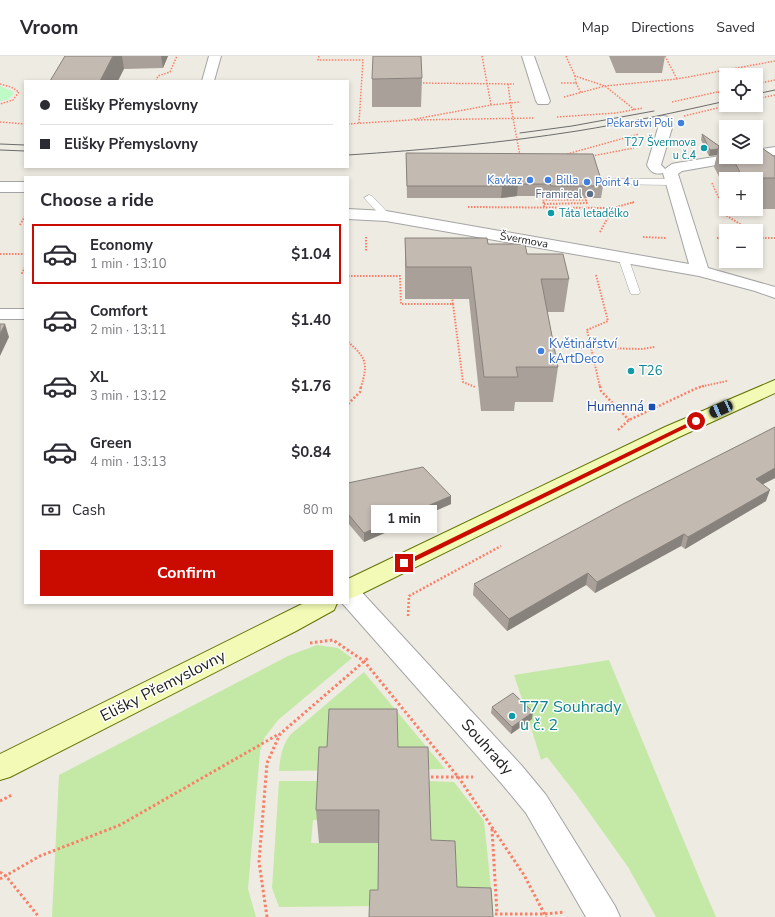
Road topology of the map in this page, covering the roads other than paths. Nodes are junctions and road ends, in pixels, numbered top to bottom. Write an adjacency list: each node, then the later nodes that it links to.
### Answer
1 (215, 56): 3 (street)
2 (528, 56): 4 (street)
3 (208, 80)
4 (543, 101)
5 (662, 120): 9 (street)
6 (775, 151): 7 (street)
7 (763, 153)
8 (719, 160): 11 (street)
9 (658, 170)
10 (603, 182): 11 (lane)
11 (672, 182): 18 (street)
12 (0, 187): 13 (street)
13 (24, 187)
14 (369, 198): 16 (lane)
15 (349, 214): 16 (street, Švermova)
16 (386, 216): 17 (street, Švermova)
17 (623, 257): 18 (street, Švermova); 19 (lane)
18 (700, 271): 20 (street, Švermova)
19 (634, 292)
20 (775, 293)
21 (0, 314): 22 (street)
22 (24, 314)
23 (775, 386): 24 (street)
24 (349, 590)
25 (349, 595): 28 (street, Souhrady)
26 (323, 604): 27 (street, Elišky Přemyslovny)
27 (0, 768)
28 (604, 917)

